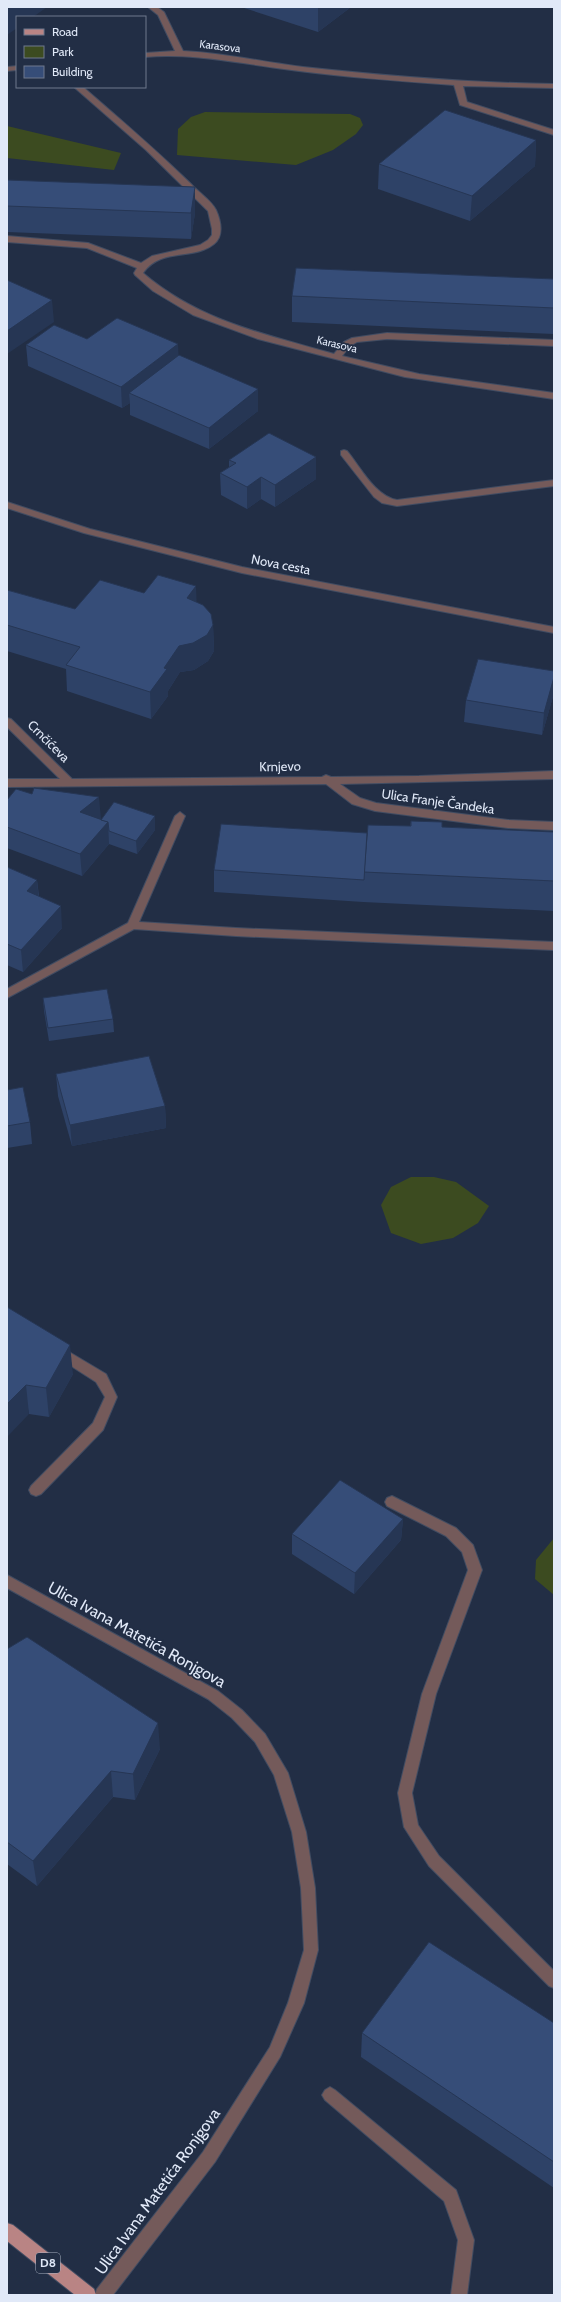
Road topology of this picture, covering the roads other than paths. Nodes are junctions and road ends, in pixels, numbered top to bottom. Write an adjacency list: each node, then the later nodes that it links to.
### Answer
1 (152, 7): 2 (street)
2 (180, 53): 3 (street, Karasova); 4 (street, Karasova)
3 (146, 55)
4 (458, 83): 5 (street, Karasova); 7 (street)
5 (554, 86)
6 (79, 88): 9 (street)
7 (554, 132)
8 (7, 239): 9 (street)
9 (141, 266): 11 (street, Karasova)
10 (554, 343): 11 (street)
11 (336, 357): 12 (street, Karasova)
12 (554, 396)
13 (344, 453): 14 (street)
14 (554, 484)
15 (7, 505): 16 (street, Nova cesta)
16 (554, 630)
17 (7, 721): 21 (street, Crnčićeva)
18 (554, 775): 19 (street, Krnjevo)
19 (326, 779): 21 (street, Krnjevo); 23 (street, Ulica Franje Čandeka)
20 (7, 783): 21 (street, Krnjevo)
21 (70, 783)
22 (180, 816): 24 (street)
23 (554, 826)
24 (132, 924): 25 (street); 26 (street)
25 (554, 946)
26 (10, 990)
27 (47, 1344): 28 (street)
28 (36, 1490)
29 (392, 1502): 31 (street)
30 (7, 1581): 35 (street, Ulica Ivana Matetića Ronjgova)
31 (554, 1980)
32 (330, 2095): 36 (street)
33 (7, 2231): 34 (main road, D8)
34 (88, 2295)
35 (103, 2295)
36 (459, 2295)

